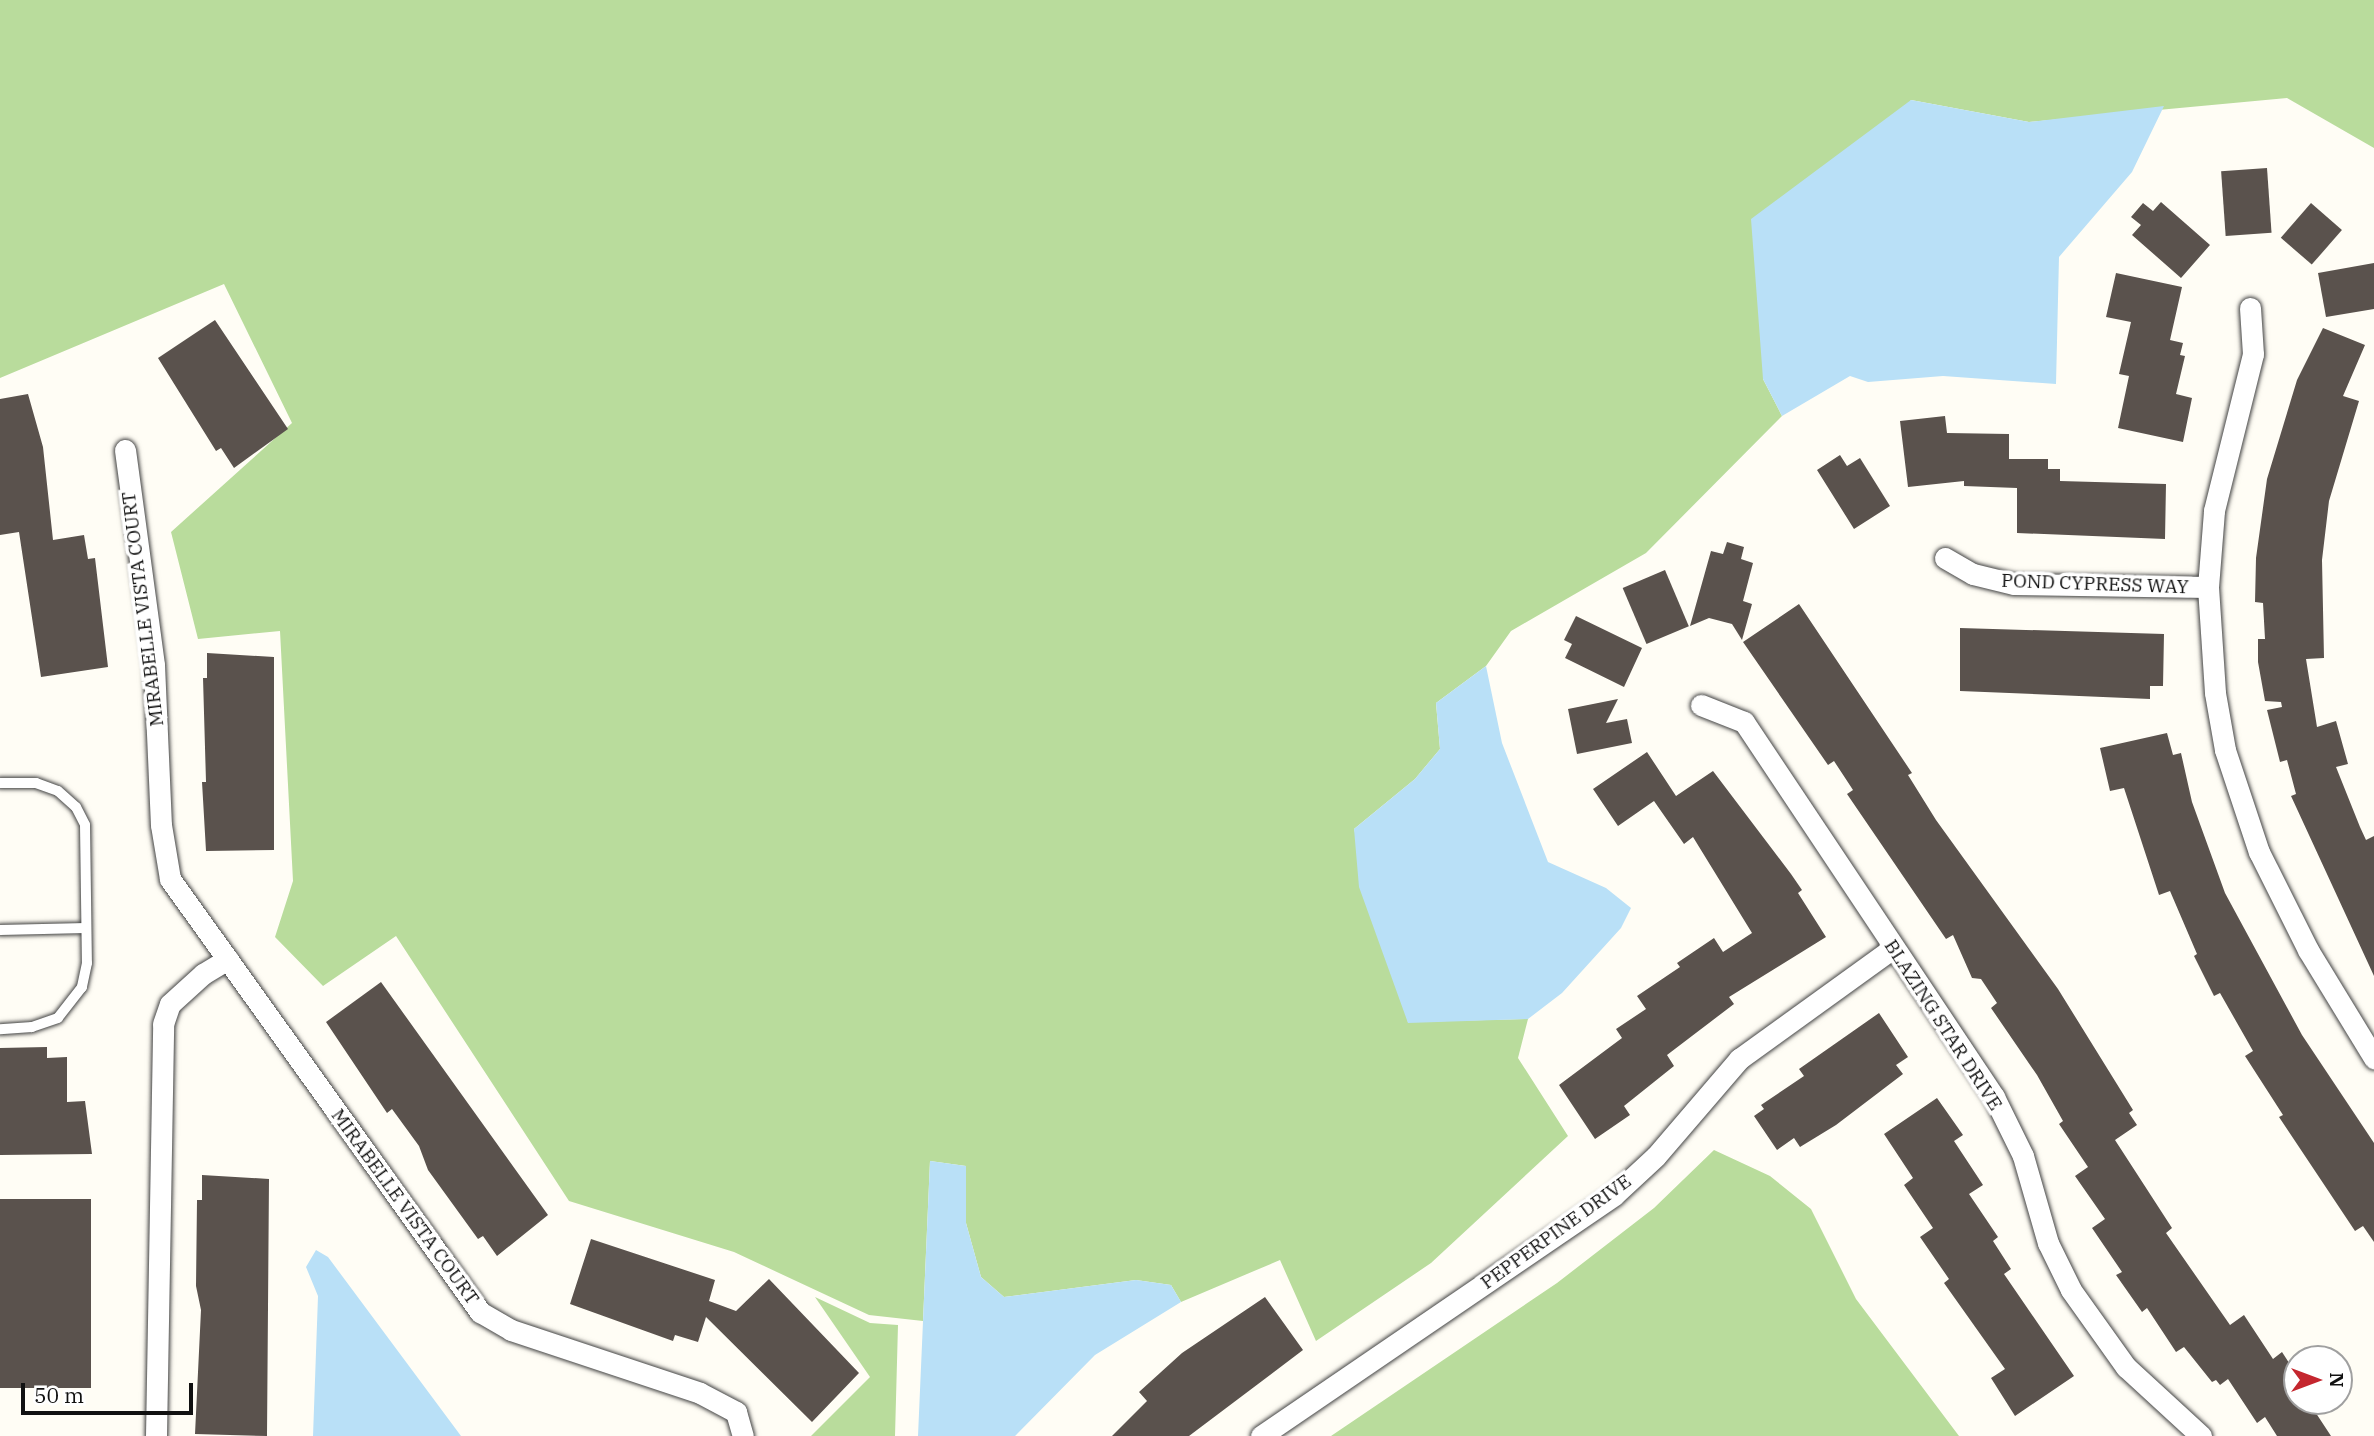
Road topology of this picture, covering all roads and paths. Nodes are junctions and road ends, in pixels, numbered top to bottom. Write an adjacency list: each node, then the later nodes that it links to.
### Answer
1 (2250, 308): 4 (street)
2 (125, 450): 10 (street, MIRABELLE VISTA COURT)
3 (1945, 558): 4 (street, POND CYPRESS WAY)
4 (2208, 587): 12 (street)
5 (1701, 705): 9 (street, BLAZING STAR DRIVE)
6 (0, 783): 7 (lane)
7 (86, 928): 8 (lane); 11 (lane)
8 (0, 930)
9 (1893, 948): 15 (street, PEPPERPINE DRIVE); 16 (street, BLAZING STAR DRIVE)
10 (228, 959): 13 (street); 14 (street, MIRABELLE VISTA COURT)
11 (0, 1029)
12 (2374, 1058)
13 (156, 1436)
14 (743, 1436)
15 (1261, 1436)
16 (2201, 1436)

